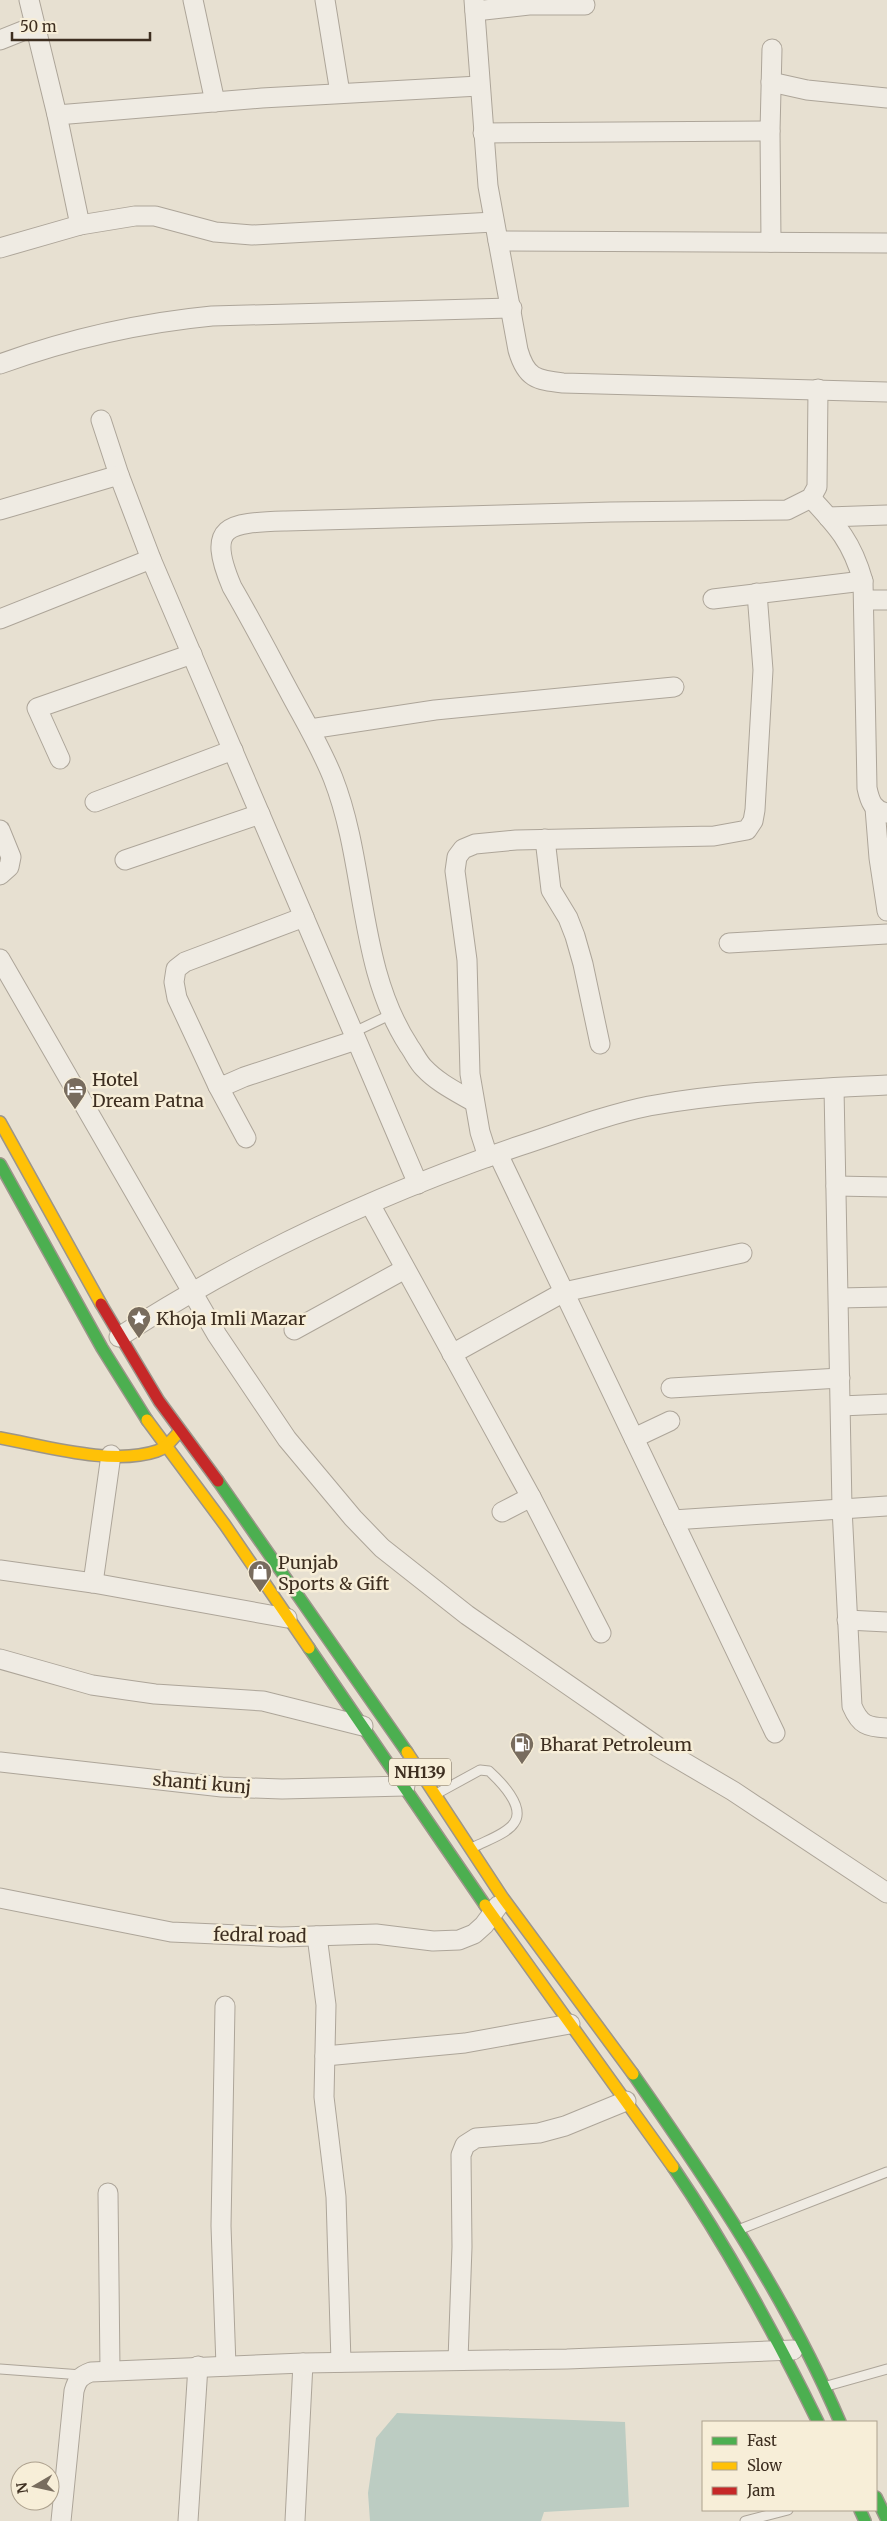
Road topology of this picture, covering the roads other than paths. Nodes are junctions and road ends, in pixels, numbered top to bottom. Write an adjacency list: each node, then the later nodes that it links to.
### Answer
1 (28, 0): 6 (street)
2 (193, 0): 13 (street)
3 (325, 0): 11 (street)
4 (475, 5): 5 (street); 10 (street)
5 (585, 6)
6 (35, 26): 7 (street); 14 (street)
7 (0, 40)
8 (772, 49): 9 (street)
9 (771, 82): 12 (street); 15 (street)
10 (479, 86): 11 (street); 16 (street)
11 (340, 93): 13 (street)
12 (887, 98)
13 (215, 102): 14 (street)
14 (57, 116): 18 (street)
15 (770, 131): 16 (street); 20 (street)
16 (483, 133): 17 (street)
17 (494, 222): 18 (street); 19 (street)
18 (80, 225): 22 (street)
19 (498, 242): 20 (street); 23 (street)
20 (771, 242): 21 (street)
21 (887, 243)
22 (0, 248)
23 (512, 308): 24 (street); 25 (street)
24 (0, 364)
25 (818, 389): 26 (street); 29 (street)
26 (887, 392)
27 (101, 420): 28 (street)
28 (119, 475): 30 (street); 33 (street)
29 (811, 498): 32 (street); 41 (street)
30 (0, 510)
31 (887, 515): 32 (street)
32 (828, 517): 34 (street)
33 (151, 559): 38 (street); 39 (street)
34 (864, 590): 35 (street); 37 (street); 45 (street)
35 (757, 593): 36 (street); 48 (street)
36 (713, 599)
37 (887, 600)
38 (0, 619)
39 (192, 654): 42 (street); 43 (street)
40 (674, 687): 41 (street)
41 (310, 729): 56 (street)
42 (233, 750): 44 (street); 46 (street)
43 (60, 759)
44 (95, 802)
45 (881, 811): 51 (street)
46 (260, 814): 49 (street); 52 (street)
47 (0, 830): 50 (street)
48 (545, 839): 58 (street); 62 (street)
49 (125, 860)
50 (0, 875)
51 (887, 911)
52 (304, 917): 57 (street); 60 (street)
53 (887, 934): 54 (street)
54 (729, 943)
55 (0, 959): 73 (street)
56 (392, 1014): 57 (lane); 62 (street)
57 (355, 1036): 60 (street); 67 (street)
58 (600, 1044)
59 (887, 1085): 61 (street)
60 (218, 1086): 64 (street)
61 (834, 1088): 65 (street); 68 (street)
62 (474, 1102): 65 (street)
63 (0, 1122): 78 (main road, NH139)
64 (246, 1138)
65 (493, 1155): 67 (street); 74 (street)
66 (0, 1164): 88 (main road, NH139)
67 (418, 1184): 70 (street)
68 (836, 1186): 69 (street); 76 (street)
69 (887, 1187)
70 (370, 1204): 72 (street); 73 (street)
71 (742, 1253): 74 (street)
72 (405, 1269): 77 (street); 79 (street)
73 (191, 1292): 78 (street); 109 (street)
74 (564, 1292): 79 (street); 87 (street)
75 (887, 1297): 76 (street)
76 (839, 1298): 80 (street)
77 (294, 1330)
78 (119, 1337): 85 (main road, NH139)
79 (452, 1354): 90 (street)
80 (840, 1378): 81 (street); 83 (street)
81 (671, 1388)
82 (887, 1404): 83 (street)
83 (841, 1406): 92 (street)
84 (670, 1421): 87 (street)
85 (180, 1430): 88 (main road); 107 (main road, NH139)
86 (0, 1438): 89 (main road)
87 (634, 1438): 94 (street)
88 (166, 1445): 89 (main road); 97 (main road, NH139)
89 (111, 1455): 96 (street)
90 (531, 1497): 93 (street); 100 (street)
91 (887, 1506): 92 (street)
92 (842, 1508): 94 (street); 98 (street)
93 (502, 1512)
94 (673, 1520): 104 (street)
95 (0, 1570): 96 (street)
96 (93, 1583): 97 (street)
97 (287, 1618): 102 (main road, NH139)
98 (847, 1620): 99 (street); 103 (street)
99 (887, 1622)
100 (601, 1633)
101 (0, 1659): 102 (street)
102 (363, 1726): 106 (main road, NH139)
103 (887, 1728)
104 (775, 1732)
105 (0, 1762): 106 (street, shanti kunj)
106 (405, 1786): 112 (main road, NH139)
107 (435, 1794): 108 (main road, NH139); 108 (lane)
108 (472, 1848): 111 (main road, NH139)
109 (887, 1893)
110 (0, 1898): 113 (street, fedral road)
111 (503, 1898): 112 (street, fedral road); 120 (main road, NH139)
112 (492, 1915): 113 (street, fedral road); 115 (main road, NH139)
113 (317, 1936): 116 (street)
114 (225, 2006): 127 (street)
115 (570, 2024): 116 (street); 117 (main road, NH139)
116 (325, 2056): 124 (street)
117 (626, 2101): 122 (main road, NH139); 123 (street)
118 (887, 2172): 120 (lane)
119 (108, 2193): 129 (street)
120 (738, 2230): 121 (main road, NH139)
121 (804, 2349): 122 (street); 132 (main road, NH139)
122 (784, 2350): 123 (street); 133 (main road, NH139)
123 (458, 2360): 124 (street)
124 (341, 2362): 125 (street)
125 (303, 2363): 127 (street); 140 (street)
126 (198, 2366): 127 (street); 129 (street); 139 (street)
127 (226, 2366)
128 (0, 2369): 131 (lane)
129 (110, 2369): 131 (street)
130 (887, 2369): 132 (lane)
131 (82, 2375): 138 (street)
132 (825, 2387): 134 (main road, NH139)
133 (818, 2421)
134 (840, 2421)
135 (877, 2499): 137 (main road)
136 (784, 2511): 141 (lane)
137 (887, 2520)
138 (61, 2521)
139 (188, 2521)
140 (295, 2521)
141 (745, 2521)

